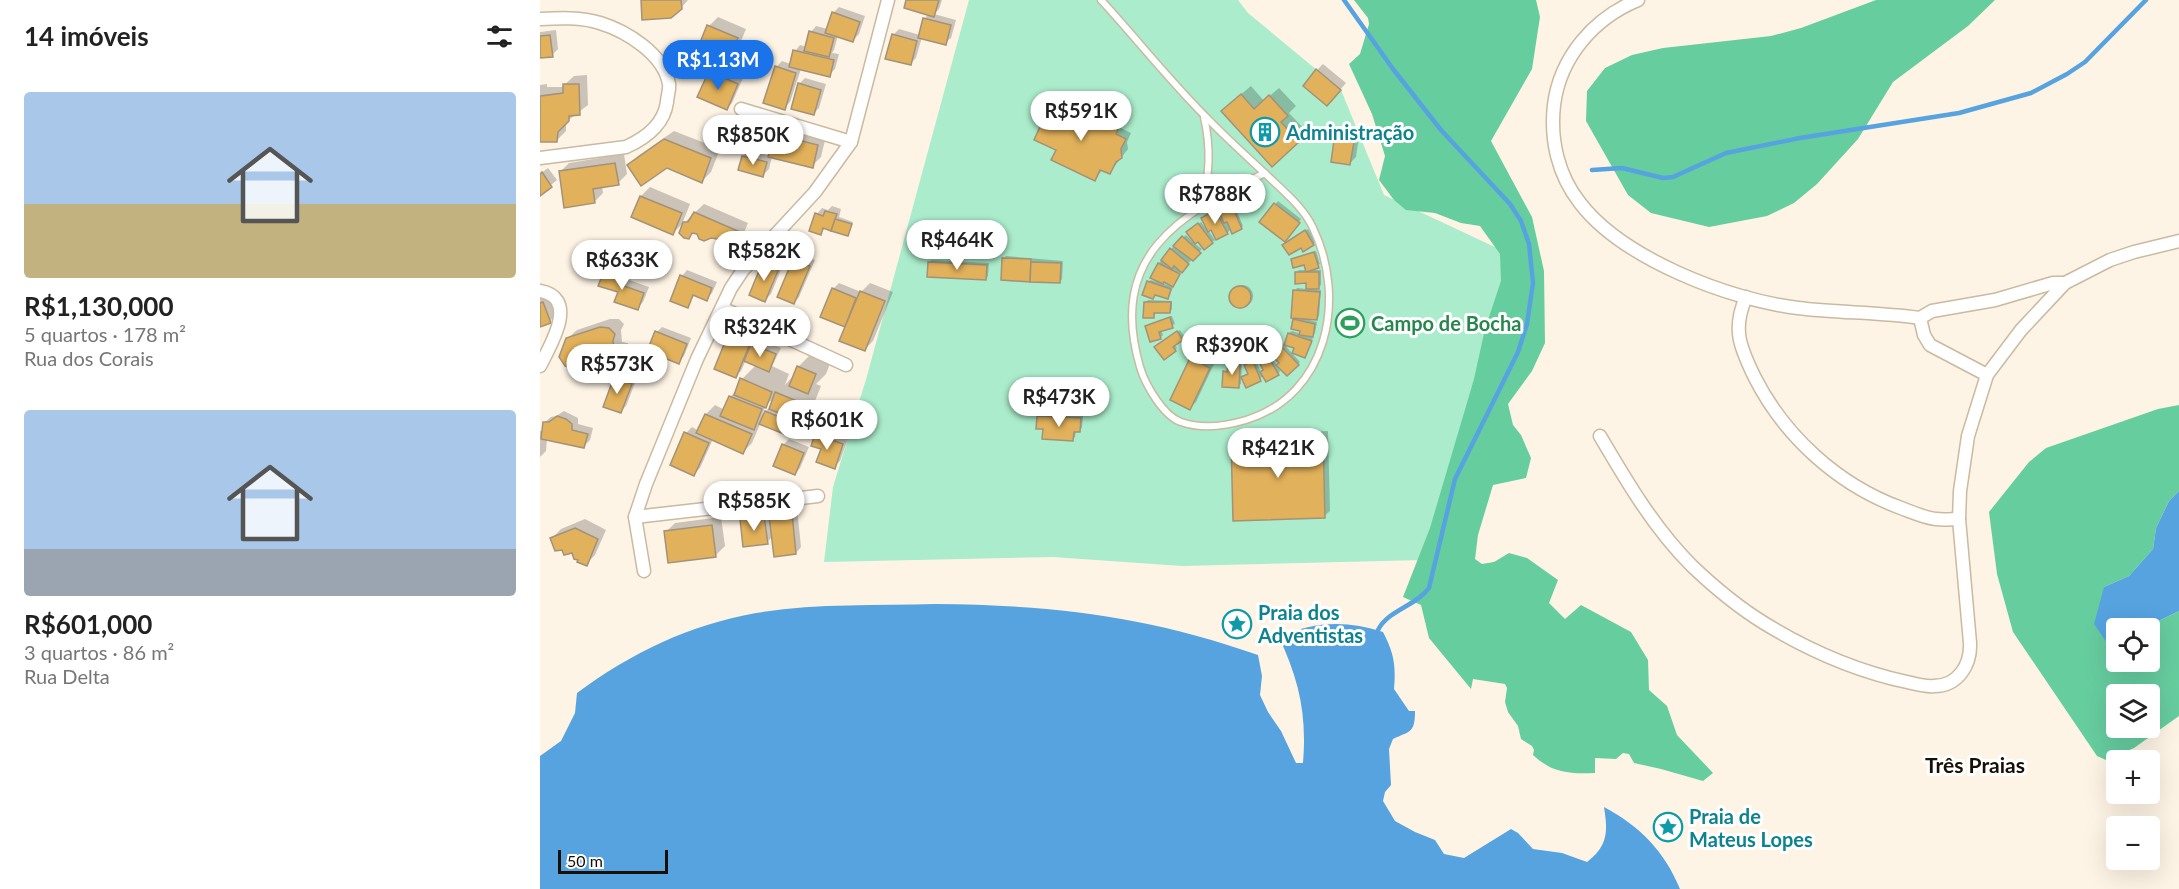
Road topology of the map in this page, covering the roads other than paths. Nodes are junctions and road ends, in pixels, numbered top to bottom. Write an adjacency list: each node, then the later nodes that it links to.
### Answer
1 (888, 0): 8 (street)
2 (1101, 0): 7 (lane)
3 (1638, 0): 4 (street)
4 (1620, 4): 15 (street)
5 (540, 19): 9 (street)
6 (741, 109): 8 (street)
7 (1204, 116): 10 (lane); 11 (lane)
8 (851, 142): 16 (street)
9 (540, 158)
10 (1265, 173): 11 (lane); 11 (lane)
11 (1201, 206)
12 (2179, 241): 13 (street)
13 (2065, 283): 17 (street); 20 (street)
14 (540, 291): 19 (street)
15 (1746, 297): 17 (street); 24 (street)
16 (722, 308): 18 (street); 23 (street)
17 (1920, 318): 20 (street)
18 (846, 365)
19 (540, 366)
20 (1988, 375): 24 (street)
21 (1600, 436): 24 (street)
22 (818, 496): 23 (street)
23 (635, 517): 25 (street)
24 (1959, 519)
25 (644, 571)

